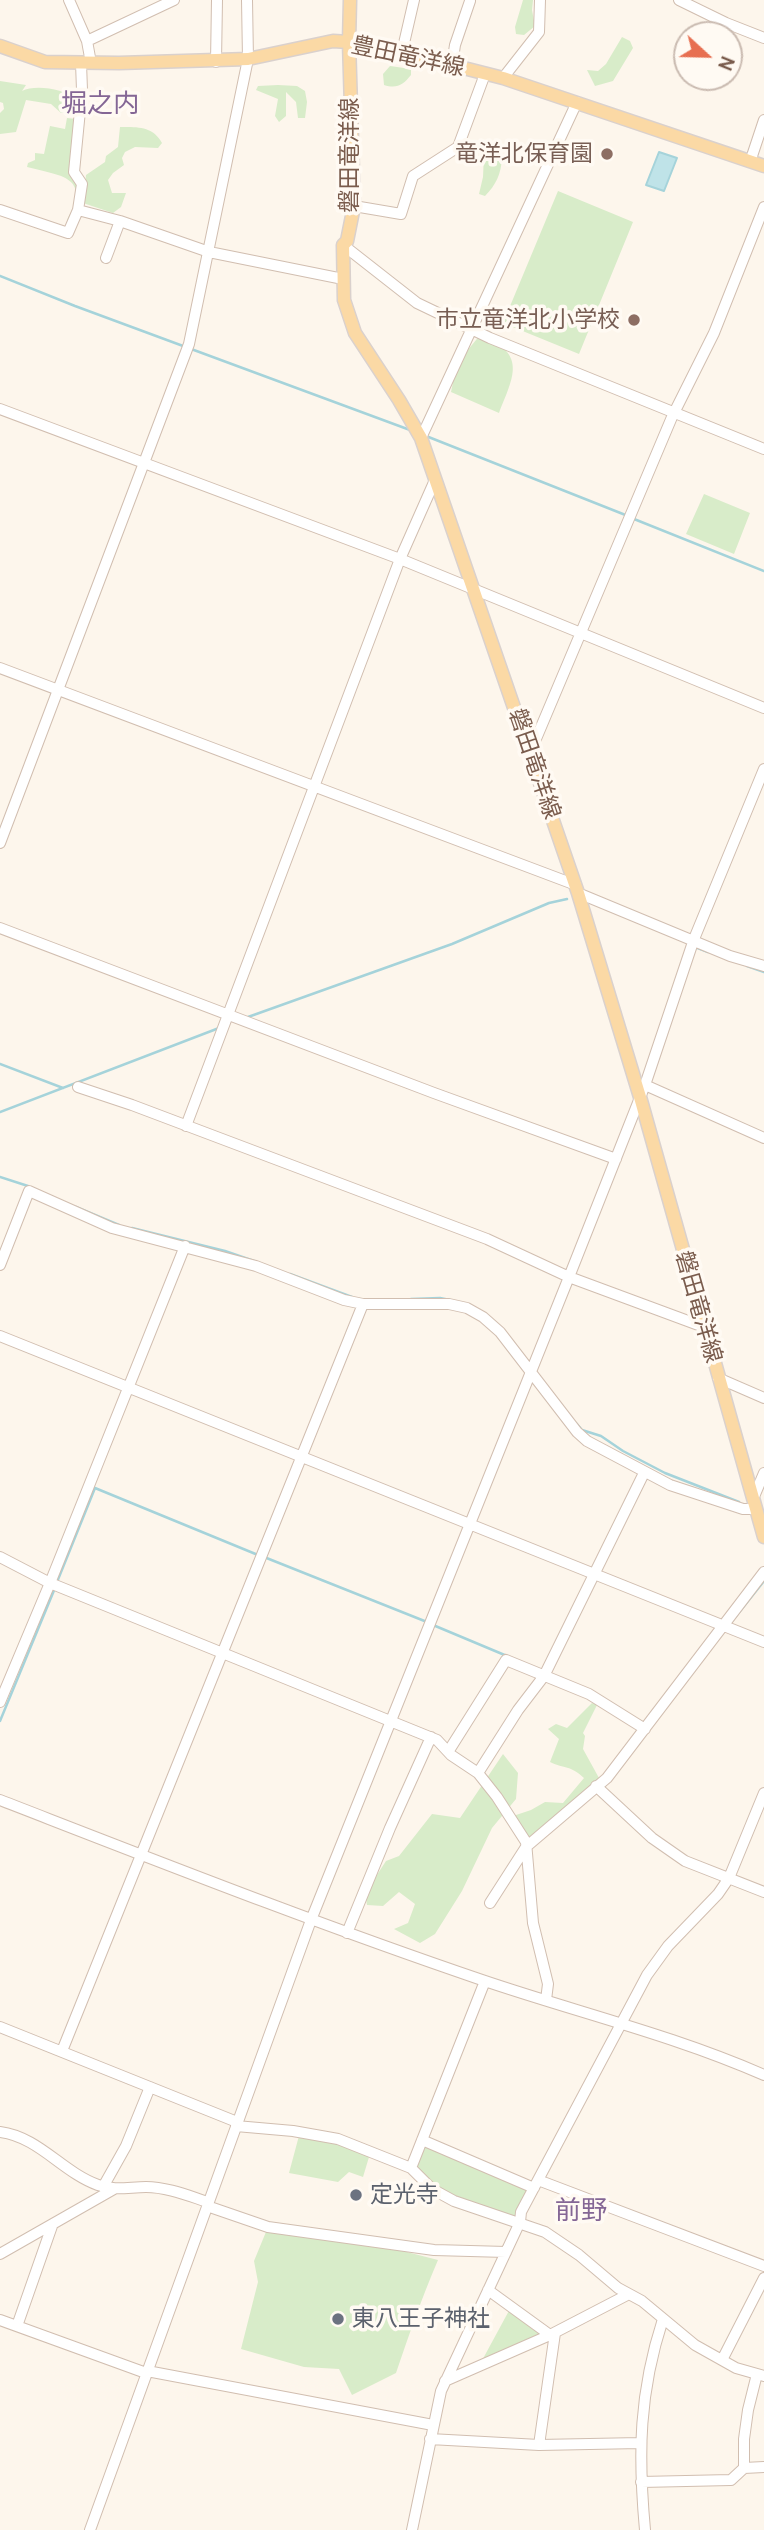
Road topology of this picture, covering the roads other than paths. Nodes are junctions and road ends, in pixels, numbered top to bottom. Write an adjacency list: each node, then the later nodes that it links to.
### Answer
1 (69, 0): 11 (street)
2 (174, 0): 11 (street)
3 (217, 0): 16 (street)
4 (247, 0): 15 (street)
5 (350, 0): 12 (main road, 磐田竜洋線)
6 (414, 0): 14 (street)
7 (540, 0): 20 (street)
8 (679, 0): 10 (street)
9 (470, 1): 18 (street)
10 (764, 38)
11 (87, 41): 17 (street)
12 (349, 42): 14 (main road, 豊田竜洋線); 15 (main road, 豊田竜洋線); 25 (main road, 磐田竜洋線)
13 (0, 46): 17 (main road, 豊田竜洋線)
14 (402, 52): 18 (main road, 豊田竜洋線)
15 (248, 60): 16 (main road, 豊田竜洋線); 31 (street)
16 (216, 62): 17 (main road, 豊田竜洋線)
17 (86, 63): 28 (street)
18 (452, 65): 19 (main road, 豊田竜洋線)
19 (485, 74): 20 (main road, 豊田竜洋線); 25 (street)
20 (503, 78): 21 (main road, 豊田竜洋線)
21 (577, 102): 23 (main road, 豊田竜洋線); 34 (street)
22 (764, 120): 23 (street)
23 (750, 162): 24 (main road, 豊田竜洋線)
24 (764, 166)
25 (354, 206): 30 (main road, 磐田竜洋線)
26 (764, 207): 36 (street)
27 (0, 210): 28 (street)
28 (78, 210): 29 (street)
29 (120, 221): 31 (street); 32 (street)
30 (343, 245): 33 (main road, 磐田竜洋線); 34 (street)
31 (209, 252): 33 (street); 39 (street)
32 (106, 258)
33 (344, 279): 37 (main road, 磐田竜洋線)
34 (473, 330): 36 (street); 37 (street)
35 (0, 409): 39 (street)
36 (674, 412): 38 (street); 43 (street)
37 (421, 439): 40 (main road, 磐田竜洋線)
38 (764, 449)
39 (145, 463): 41 (street); 45 (street)
40 (435, 480): 41 (street); 42 (main road, 磐田竜洋線)
41 (400, 559): 42 (street); 49 (street)
42 (473, 590): 43 (street); 47 (main road, 磐田竜洋線)
43 (580, 633): 46 (street); 47 (street)
44 (0, 668): 45 (street)
45 (58, 690): 49 (street); 50 (street)
46 (764, 708)
47 (530, 753): 51 (main road, 磐田竜洋線)
48 (764, 769): 53 (street)
49 (315, 787): 51 (street); 55 (street)
50 (0, 843)
51 (577, 889): 53 (street); 57 (main road, 磐田竜洋線)
52 (0, 928): 55 (street)
53 (694, 939): 54 (street); 57 (street)
54 (764, 966)
55 (228, 1014): 58 (street); 60 (street)
56 (78, 1087): 58 (street)
57 (642, 1091): 59 (street); 60 (street); 65 (main road, 磐田竜洋線)
58 (186, 1126): 63 (street)
59 (764, 1138)
60 (615, 1159): 63 (street)
61 (185, 1246): 62 (street); 64 (street); 69 (street)
62 (0, 1265)
63 (569, 1277): 65 (street); 67 (street)
64 (363, 1304): 67 (street); 71 (street)
65 (704, 1327): 68 (main road, 磐田竜洋線)
66 (0, 1336): 69 (street)
67 (531, 1373): 72 (street); 75 (street)
68 (718, 1378): 70 (street); 74 (main road, 磐田竜洋線)
69 (129, 1388): 71 (street); 80 (street)
70 (764, 1398)
71 (301, 1457): 75 (street); 83 (street)
72 (645, 1473): 74 (street); 79 (street)
73 (764, 1473): 74 (street)
74 (754, 1504): 76 (main road, 磐田竜洋線)
75 (470, 1525): 79 (street); 87 (street)
76 (764, 1537)
77 (0, 1558): 80 (street)
78 (764, 1572): 81 (street)
79 (594, 1574): 81 (street); 84 (street)
80 (50, 1583): 83 (street); 85 (street)
81 (723, 1626): 82 (street); 88 (street)
82 (764, 1642)
83 (222, 1653): 87 (street); 96 (street)
84 (544, 1676): 88 (street); 90 (street); 91 (street)
85 (2, 1689): 86 (street)
86 (0, 1702)
87 (391, 1721): 89 (street); 100 (street)
88 (645, 1728): 92 (street)
89 (431, 1737): 90 (street); 101 (street)
90 (448, 1752): 91 (street)
91 (478, 1773): 95 (street)
92 (596, 1786): 95 (street); 97 (street)
93 (764, 1793): 97 (street)
94 (0, 1800): 96 (street)
95 (526, 1847): 99 (street); 103 (street)
96 (142, 1855): 100 (street); 106 (street)
97 (729, 1878): 98 (street); 104 (street)
98 (764, 1892)
99 (490, 1903)
100 (311, 1920): 101 (street); 109 (street)
101 (347, 1933): 102 (street)
102 (485, 1981): 103 (street); 111 (street)
103 (545, 2000): 104 (street)
104 (621, 2024): 107 (street); 113 (street)
105 (0, 2027): 106 (street)
106 (62, 2051): 108 (street)
107 (764, 2075)
108 (150, 2087): 109 (street); 114 (street)
109 (236, 2124): 112 (street); 116 (street)
110 (0, 2132): 114 (street)
111 (422, 2140): 112 (street); 113 (street)
112 (411, 2168): 117 (street)
113 (536, 2184): 117 (street); 121 (street)
114 (103, 2187): 115 (street)
115 (114, 2189): 116 (street); 118 (street)
116 (208, 2204): 119 (street); 130 (street)
117 (520, 2222): 119 (street); 124 (street)
118 (52, 2226): 120 (street); 127 (street)
119 (506, 2252): 123 (street)
120 (0, 2254)
121 (764, 2266)
122 (764, 2278): 129 (street)
123 (488, 2290): 128 (street); 132 (street)
124 (629, 2294): 125 (street); 128 (street)
125 (663, 2319): 129 (street); 135 (street)
126 (0, 2320): 127 (street)
127 (17, 2326): 130 (street)
128 (553, 2334): 132 (street); 136 (street)
129 (722, 2360): 131 (street)
130 (146, 2372): 133 (street); 140 (street)
131 (761, 2375): 138 (street)
132 (445, 2381): 133 (street)
133 (433, 2425): 134 (street)
134 (430, 2439): 136 (street); 141 (street)
135 (640, 2443): 136 (street); 139 (street)
136 (539, 2445)
137 (764, 2467): 138 (street)
138 (744, 2468): 139 (street)
139 (641, 2482): 142 (street)
140 (90, 2530)
141 (412, 2530)
142 (645, 2530)

